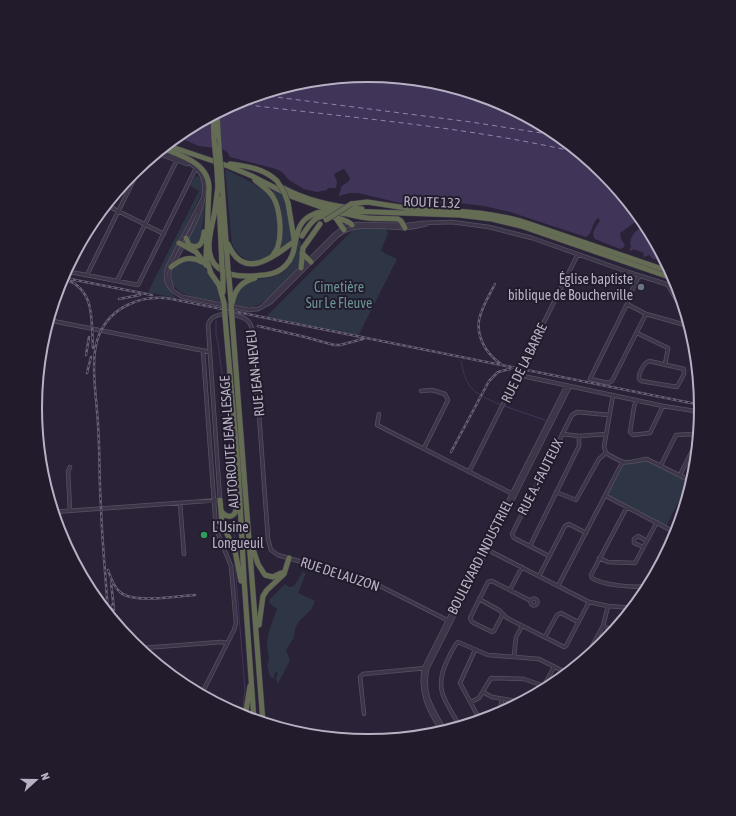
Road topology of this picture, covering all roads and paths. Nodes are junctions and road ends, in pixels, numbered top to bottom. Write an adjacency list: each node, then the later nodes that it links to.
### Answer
1 (217, 120): 12 (highway, bridge)
2 (214, 121): 12 (highway, bridge)
3 (175, 145): 10 (highway)
4 (171, 148): 18 (highway, ROUTE 132)
5 (170, 149): 15 (highway)
6 (169, 150): 23 (highway)
7 (164, 154): 9 (street)
8 (163, 155): 9 (street)
9 (177, 159): 11 (street); 27 (street)
10 (230, 164): 21 (highway, ROUTE 132); 34 (highway, bridge)
11 (196, 168): 13 (street); 14 (street)
12 (219, 170): 17 (highway); 33 (highway, AUTOROUTE JEAN-LESAGE)
13 (200, 173): 14 (street); 19 (street)
14 (194, 174): 32 (street)
15 (252, 178): 18 (highway); 38 (highway)
16 (133, 181): 22 (street)
17 (218, 186): 51 (highway); 59 (highway, bridge)
18 (289, 196): 24 (highway, ROUTE 132)
19 (203, 198): 35 (street); 35 (street)
20 (111, 207): 22 (street)
21 (420, 210): 28 (highway, bridge); 41 (highway, ROUTE 132)
22 (119, 211): 27 (street); 49 (street)
23 (208, 211): 35 (highway); 48 (highway)
24 (427, 214): 25 (highway); 46 (highway, ROUTE 132)
25 (352, 216): 30 (highway); 34 (highway)
26 (336, 218): 29 (highway); 31 (highway); 34 (highway)
27 (145, 224): 32 (street); 54 (street)
28 (320, 224): 34 (highway); 36 (highway)
29 (352, 225): 30 (street); 31 (street)
30 (403, 225): 31 (street); 37 (street)
31 (343, 229): 39 (street)
32 (164, 234): 54 (street)
33 (226, 239): 38 (highway); 61 (highway, AUTOROUTE JEAN-LESAGE, bridge)
34 (297, 239): 38 (highway); 51 (highway)
35 (183, 243): 40 (highway); 42 (street); 57 (street)
36 (302, 254): 39 (highway); 44 (highway)
37 (578, 254): 52 (street); 70 (street, RUE DE LA BARRE)
38 (272, 257)
39 (310, 261): 44 (street); 62 (street)
40 (204, 263): 42 (highway); 48 (highway)
41 (646, 264): 43 (highway); 45 (highway, ROUTE 132)
42 (171, 267): 57 (street)
43 (661, 267)
44 (301, 268): 62 (street)
45 (663, 269)
46 (651, 270): 50 (highway, ROUTE 132); 53 (highway)
47 (72, 272): 49 (street)
48 (212, 274): 59 (highway)
49 (87, 275): 54 (street)
50 (665, 275)
51 (262, 276): 61 (highway)
52 (639, 276): 55 (street); 60 (street)
53 (666, 277)
54 (117, 281)
55 (663, 283): 56 (street); 58 (street)
56 (670, 286)
57 (172, 290): 62 (street)
58 (673, 293)
59 (224, 303): 83 (highway, AUTOROUTE JEAN-LESAGE, bridge)
60 (628, 304): 63 (street); 66 (street)
61 (231, 305): 105 (highway, AUTOROUTE JEAN-LESAGE, bridge)
62 (262, 307)
63 (646, 314): 65 (street); 66 (street)
64 (54, 321): 67 (street)
65 (683, 324)
66 (637, 333): 69 (street)
67 (204, 351): 68 (street); 96 (street)
68 (210, 352): 97 (street, RUE JEAN-NEVEU); 111 (street, RUE JEAN-NEVEU)
69 (665, 365): 69 (street)
70 (518, 375): 71 (street); 90 (street, RUE DE LA BARRE)
71 (568, 386): 73 (street); 94 (street, BOULEVARD INDUSTRIEL)
72 (421, 391): 84 (street)
73 (613, 395): 74 (street); 78 (street)
74 (636, 400): 75 (street); 75 (street)
75 (663, 406): 76 (street)
76 (694, 411)
77 (380, 414): 84 (street)
78 (609, 415): 79 (street, RUE A.-FAUTEUX); 80 (street)
79 (562, 434): 82 (street); 108 (street, RUE A.-FAUTEUX)
80 (606, 434): 82 (street); 85 (street)
81 (693, 434): 88 (street)
82 (579, 436): 93 (street)
83 (236, 442): 101 (highway); 126 (highway, AUTOROUTE JEAN-LESAGE)
84 (424, 448): 90 (street)
85 (606, 454): 87 (street); 93 (street)
86 (691, 454): 91 (street)
87 (622, 463): 88 (street); 95 (street)
88 (661, 465): 91 (street)
89 (70, 467): 100 (street)
90 (469, 472): 94 (street)
91 (680, 475): 92 (street)
92 (687, 478)
93 (556, 492): 108 (street)
94 (514, 494): 110 (street, BOULEVARD INDUSTRIEL)
95 (606, 496): 99 (street); 106 (street)
96 (214, 500): 97 (street); 98 (street); 135 (street)
97 (220, 500): 101 (highway)
98 (180, 502): 100 (street); 112 (street)
99 (626, 507): 103 (street); 115 (street)
100 (70, 511): 102 (street)
101 (221, 511): 126 (highway)
102 (59, 512)
103 (657, 522): 104 (street); 107 (street)
104 (670, 530)
105 (248, 531): 114 (highway); 133 (highway, AUTOROUTE JEAN-LESAGE)
106 (586, 533): 113 (street); 118 (street)
107 (647, 541): 109 (street); 109 (street)
108 (530, 546): 113 (street, RUE A.-FAUTEUX)
109 (644, 547): 115 (street)
110 (486, 549): 116 (street); 128 (street, BOULEVARD INDUSTRIEL)
111 (271, 551): 114 (street, RUE DE LAUZON)
112 (184, 554)
113 (549, 556): 117 (street)
114 (288, 558): 128 (street, RUE DE LAUZON); 133 (highway)
115 (599, 558): 119 (street)
116 (522, 568): 117 (street); 120 (street)
117 (539, 576): 118 (street)
118 (558, 586): 123 (street)
119 (641, 586)
120 (510, 590): 121 (street); 122 (street)
121 (479, 599): 127 (street); 127 (street)
122 (531, 601)
123 (588, 602): 124 (street); 129 (street)
124 (608, 606): 125 (street); 131 (street)
125 (626, 607)
126 (246, 609): 143 (highway, AUTOROUTE JEAN-LESAGE)
127 (503, 614): 130 (street)
128 (449, 621): 141 (street, BOULEVARD INDUSTRIEL)
129 (578, 622): 134 (street); 134 (street)
130 (522, 626): 134 (street); 139 (street)
131 (603, 626): 132 (street); 136 (street)
132 (608, 628)
133 (257, 636): 156 (highway, AUTOROUTE JEAN-LESAGE)
134 (545, 637)
135 (227, 643): 137 (street); 146 (street)
136 (593, 644)
137 (147, 648)
138 (475, 650): 139 (street); 150 (street); 157 (street)
139 (514, 656): 140 (street)
140 (554, 667): 142 (street); 144 (street)
141 (426, 668): 154 (street); 158 (street, BOULEVARD INDUSTRIEL)
142 (561, 670)
143 (251, 679): 152 (highway); 153 (highway, AUTOROUTE JEAN-LESAGE)
144 (547, 680)
145 (540, 685): 147 (street)
146 (204, 689)
147 (483, 692): 148 (street); 150 (street)
148 (502, 699): 149 (street); 151 (street)
149 (511, 700)
150 (472, 702): 155 (street)
151 (501, 705)
152 (246, 710)
153 (254, 713)
154 (364, 714)
155 (478, 715)
156 (263, 717)
157 (457, 721)
158 (440, 724)

